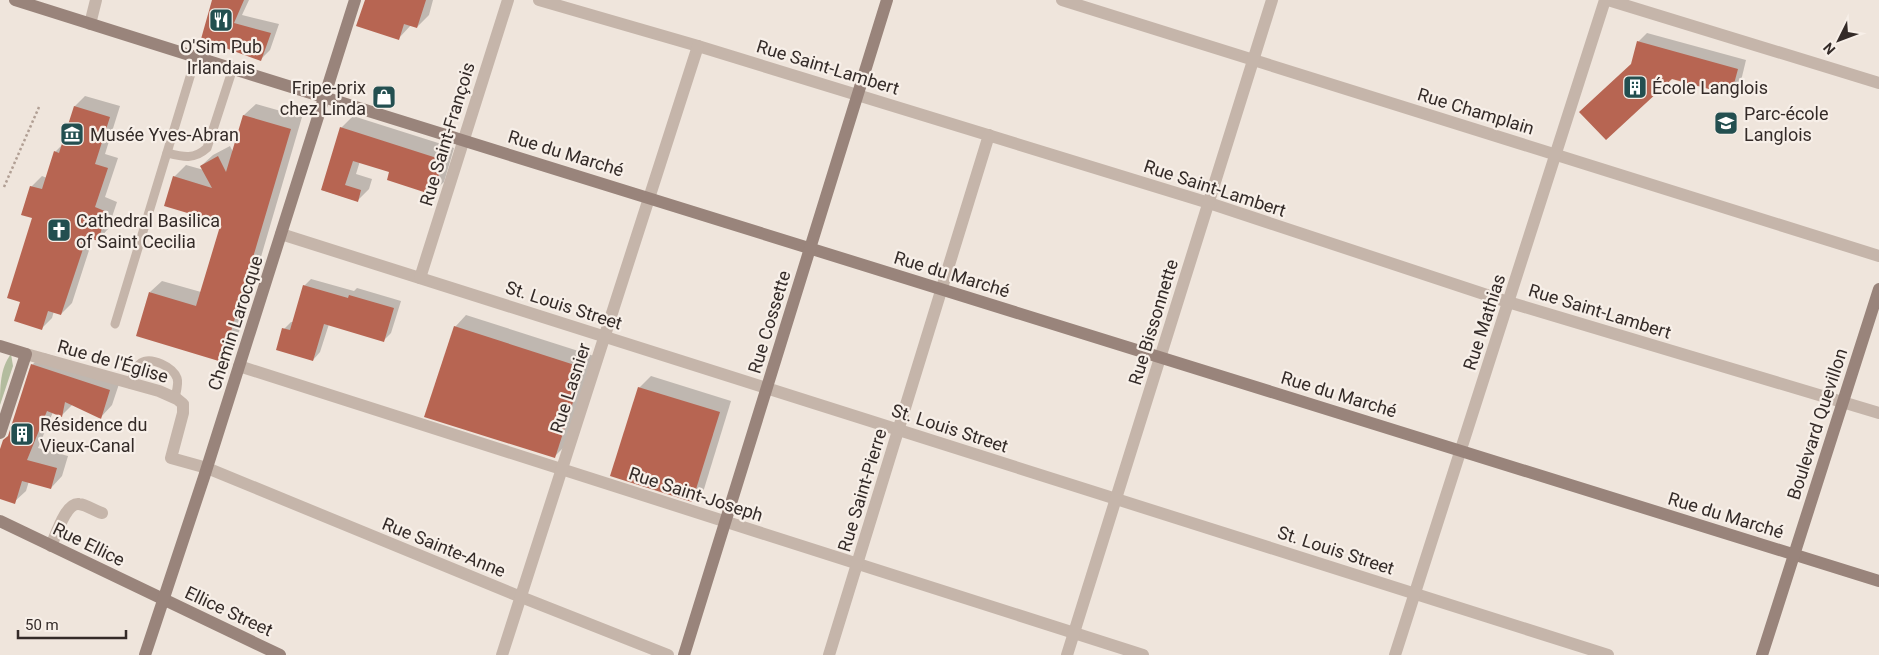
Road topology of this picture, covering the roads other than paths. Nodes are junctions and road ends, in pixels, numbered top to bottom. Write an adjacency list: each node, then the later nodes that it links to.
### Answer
1 (15, 0): 10 (street, Rue du Marché)
2 (96, 0): 10 (street)
3 (355, 0): 17 (street, Chemin Larocque)
4 (508, 0): 19 (street, Rue Saint-François)
5 (539, 0): 11 (street, Rue Saint-Lambert)
6 (887, 0): 16 (street, Rue Cossette)
7 (1062, 0): 13 (street, Rue Champlain)
8 (1272, 0): 13 (street, Rue Bissonnette)
9 (1606, 0): 15 (street); 21 (street, Rue Mathias)
10 (90, 24): 12 (street, Rue du Marché)
11 (698, 46): 16 (street, Rue Saint-Lambert); 22 (street, Rue Lasnier)
12 (196, 57): 14 (street, Rue du Marché); 20 (lane)
13 (1253, 60): 21 (street, Rue Champlain); 23 (street, Rue Bissonnette)
14 (233, 68): 17 (street, Rue du Marché); 20 (lane)
15 (1879, 83)
16 (858, 95): 18 (street, Rue Saint-Lambert); 25 (street, Rue Cossette)
17 (325, 96): 19 (street, Rue du Marché); 24 (street, Chemin Larocque)
18 (989, 135): 23 (street, Rue Saint-Lambert); 28 (street, Rue Saint-Pierre)
19 (464, 140): 22 (street, Rue du Marché); 27 (street, Rue Saint-François)
20 (167, 153): 31 (lane)
21 (1556, 154): 26 (street, Rue Champlain); 30 (street, Rue Mathias)
22 (649, 198): 25 (street, Rue du Marché); 32 (street, Rue Lasnier)
23 (1209, 203): 30 (street, Rue Saint-Lambert); 35 (street, Rue Bissonnette)
24 (282, 234): 27 (street, St. Louis Street); 36 (street, Chemin Larocque)
25 (810, 248): 28 (street, Rue du Marché); 38 (street, Rue Cossette)
26 (1879, 256)
27 (420, 278): 32 (street, St. Louis Street)
28 (942, 289): 35 (street, Rue du Marché); 42 (street, Rue Saint-Pierre)
29 (1879, 289): 40 (street, Boulevard Quevillon)
30 (1508, 302): 40 (street, Rue Saint-Lambert); 44 (street, Rue Mathias)
31 (115, 324)
32 (604, 336): 38 (street, St. Louis Street); 46 (street, Rue Lasnier)
33 (0, 346): 34 (street, Rue de l'Église)
34 (26, 354): 37 (street, Rue de l'Église); 43 (street)
35 (1161, 357): 44 (street, Rue du Marché); 47 (street, Rue Bissonnette)
36 (239, 366): 45 (street, Chemin Larocque); 46 (street, Rue Saint-Joseph)
37 (130, 384): 39 (street, Rue de l'Église); 39 (lane)
38 (767, 388): 42 (street, St. Louis Street); 50 (street, Rue Cossette)
39 (175, 398): 45 (street, Rue de l'Église)
40 (1843, 402): 41 (street, Rue Saint-Lambert); 52 (street, Boulevard Quevillon)
41 (1879, 413)
42 (899, 430): 47 (street, St. Louis Street); 53 (street, Rue Saint-Pierre)
43 (0, 433)
44 (1461, 451): 52 (street, Rue du Marché); 55 (street, Rue Mathias)
45 (207, 468): 56 (street, Rue Sainte-Anne); 57 (street, Chemin Larocque)
46 (562, 469): 50 (street, Rue Saint-Joseph); 56 (street, Rue Lasnier)
47 (1116, 499): 55 (street, St. Louis Street); 58 (street, Rue Bissonnette)
48 (102, 514): 51 (street)
49 (0, 521): 51 (street, Rue Ellice)
50 (725, 522): 53 (street, Rue Saint-Joseph); 63 (street, Rue Cossette)
51 (51, 546): 57 (street, Rue Ellice)
52 (1794, 554): 54 (street, Rue du Marché); 69 (street, Boulevard Quevillon)
53 (857, 564): 58 (street, Rue Saint-Joseph); 64 (street, Rue Saint-Pierre)
54 (1879, 581)
55 (1415, 594): 67 (street, Rue Mathias); 68 (street, St. Louis Street)
56 (521, 597): 61 (street, Rue Lasnier); 62 (street, Rue Sainte-Anne)
57 (163, 599): 59 (street, Chemin Larocque); 60 (street, Ellice Street)
58 (1075, 633): 65 (street, Rue Bissonnette); 66 (street, Rue Saint-Joseph)
59 (145, 655)
60 (280, 655)
61 (502, 655)
62 (668, 655)
63 (684, 655)
64 (829, 655)
65 (1067, 655)
66 (1143, 655)
67 (1396, 655)
68 (1608, 655)
69 (1762, 655)

